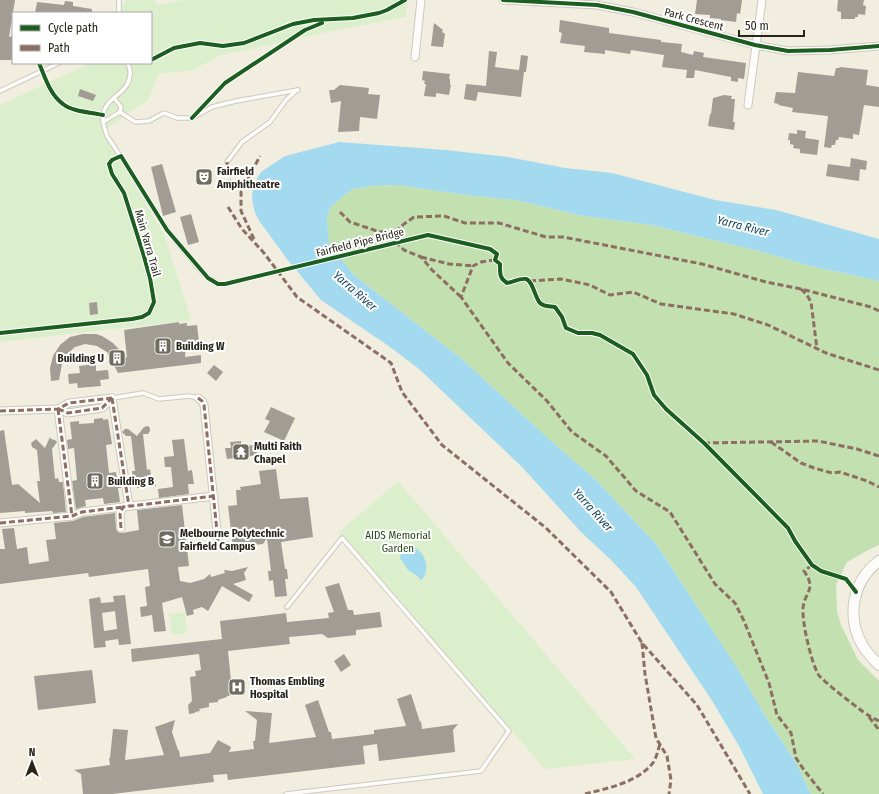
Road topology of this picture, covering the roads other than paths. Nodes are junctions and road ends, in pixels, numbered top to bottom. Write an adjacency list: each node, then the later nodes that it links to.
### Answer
1 (119, 0): 5 (lane)
2 (421, 0): 8 (street)
3 (504, 0): 6 (street, Park Crescent)
4 (762, 0): 6 (street)
5 (119, 12)
6 (756, 46): 7 (street, Park Crescent); 13 (street)
7 (879, 46)
8 (415, 57)
9 (57, 64): 11 (lane)
10 (128, 64): 12 (lane)
11 (0, 91)
12 (114, 98): 14 (lane); 15 (lane)
13 (748, 106)
14 (120, 112): 15 (lane); 16 (lane)
15 (103, 122): 17 (lane)
16 (227, 162)
17 (214, 281)
18 (112, 398): 19 (lane); 20 (street); 23 (street)
19 (198, 398): 22 (street)
20 (58, 408): 21 (street); 24 (street)
21 (0, 411)
22 (214, 496): 23 (street); 27 (street)
23 (126, 506): 24 (street); 26 (street)
24 (72, 516): 25 (street)
25 (0, 523)
26 (121, 528)
27 (218, 541)
28 (879, 561): 30 (main road)
29 (287, 607): 31 (lane)
30 (879, 665)
31 (286, 794)

